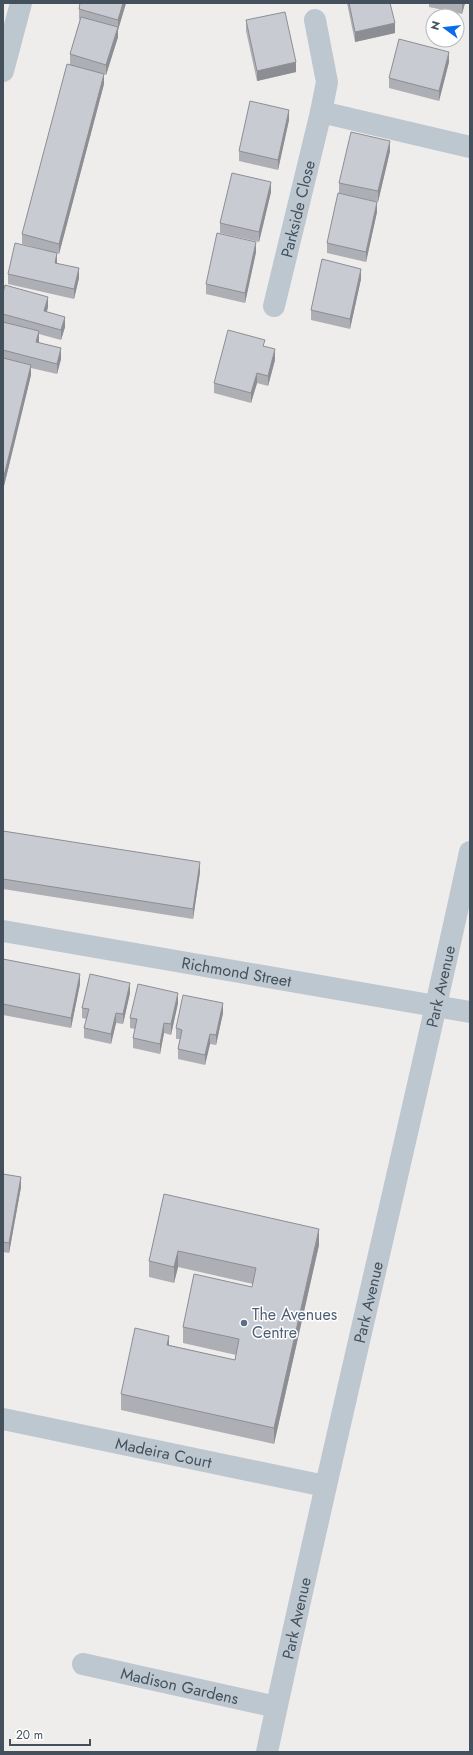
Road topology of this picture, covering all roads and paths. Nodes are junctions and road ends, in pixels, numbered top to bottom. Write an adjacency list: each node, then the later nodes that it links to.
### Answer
1 (21, 3): 3 (street)
2 (315, 20): 4 (street, Parkside Close)
3 (3, 71)
4 (321, 112): 5 (street); 6 (street, Parkside Close)
5 (470, 147)
6 (274, 306)
7 (470, 852): 9 (street, Park Avenue)
8 (3, 931): 9 (street, Richmond Street)
9 (436, 1006): 10 (street, Richmond Street); 12 (street, Park Avenue)
10 (470, 1012)
11 (3, 1419): 12 (street, Madeira Court)
12 (325, 1486): 14 (street, Park Avenue)
13 (83, 1664): 14 (street, Madison Gardens)
14 (276, 1707): 15 (street, Park Avenue)
15 (267, 1752)

